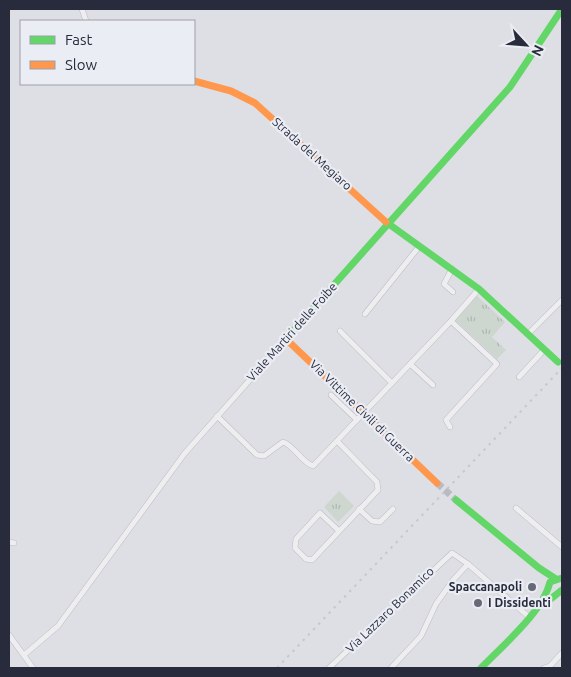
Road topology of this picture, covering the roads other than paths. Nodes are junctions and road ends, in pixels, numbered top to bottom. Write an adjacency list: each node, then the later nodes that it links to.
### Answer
1 (562, 9): 3 (street, Viale Martiri delle Foibe)
2 (195, 81): 3 (street, Strada del Megiaro)
3 (389, 224): 4 (street, Strada del Megiaro); 13 (street, Viale Martiri delle Foibe)
4 (418, 248): 5 (street, Strada del Megiaro); 9 (street)
5 (452, 269): 6 (street, Strada del Megiaro); 7 (street)
6 (479, 290): 10 (street); 12 (street, Strada del Megiaro)
7 (453, 292)
8 (562, 300): 12 (street)
9 (365, 314)
10 (451, 321): 16 (street); 24 (street)
11 (340, 331): 18 (street)
12 (528, 334): 14 (street, Strada del Megiaro)
13 (286, 339): 21 (street, Via Vittime Civili di Guerra); 22 (street, Viale Martiri delle Foibe)
14 (544, 350): 15 (street, Strada del Megiaro); 17 (street)
15 (558, 362)
16 (410, 364): 18 (street); 19 (street)
17 (519, 377)
18 (391, 382): 21 (street)
19 (434, 385)
20 (331, 395): 23 (street)
21 (364, 412): 23 (street); 26 (street, Via Vittime Civili di Guerra)
22 (217, 416): 25 (street); 41 (street, Viale Martiri delle Foibe)
23 (357, 420): 25 (street)
24 (450, 427)
25 (337, 442): 29 (street)
26 (437, 483)
27 (456, 500): 34 (street)
28 (516, 508): 32 (street)
29 (359, 509): 30 (street); 31 (street)
30 (393, 509)
31 (339, 531): 31 (street)
32 (562, 546)
33 (468, 564): 38 (street); 43 (street, Via Lazzaro Bonamico); 44 (street)
34 (539, 568): 35 (street); 36 (street)
35 (559, 580): 36 (street)
36 (548, 587): 37 (street); 38 (street)
37 (559, 592): 38 (street)
38 (530, 617): 45 (street)
39 (9, 635): 41 (street)
40 (562, 653): 46 (street)
41 (24, 655): 42 (street)
42 (34, 668)
43 (328, 668)
44 (391, 668)
45 (481, 668)
46 (544, 668)

